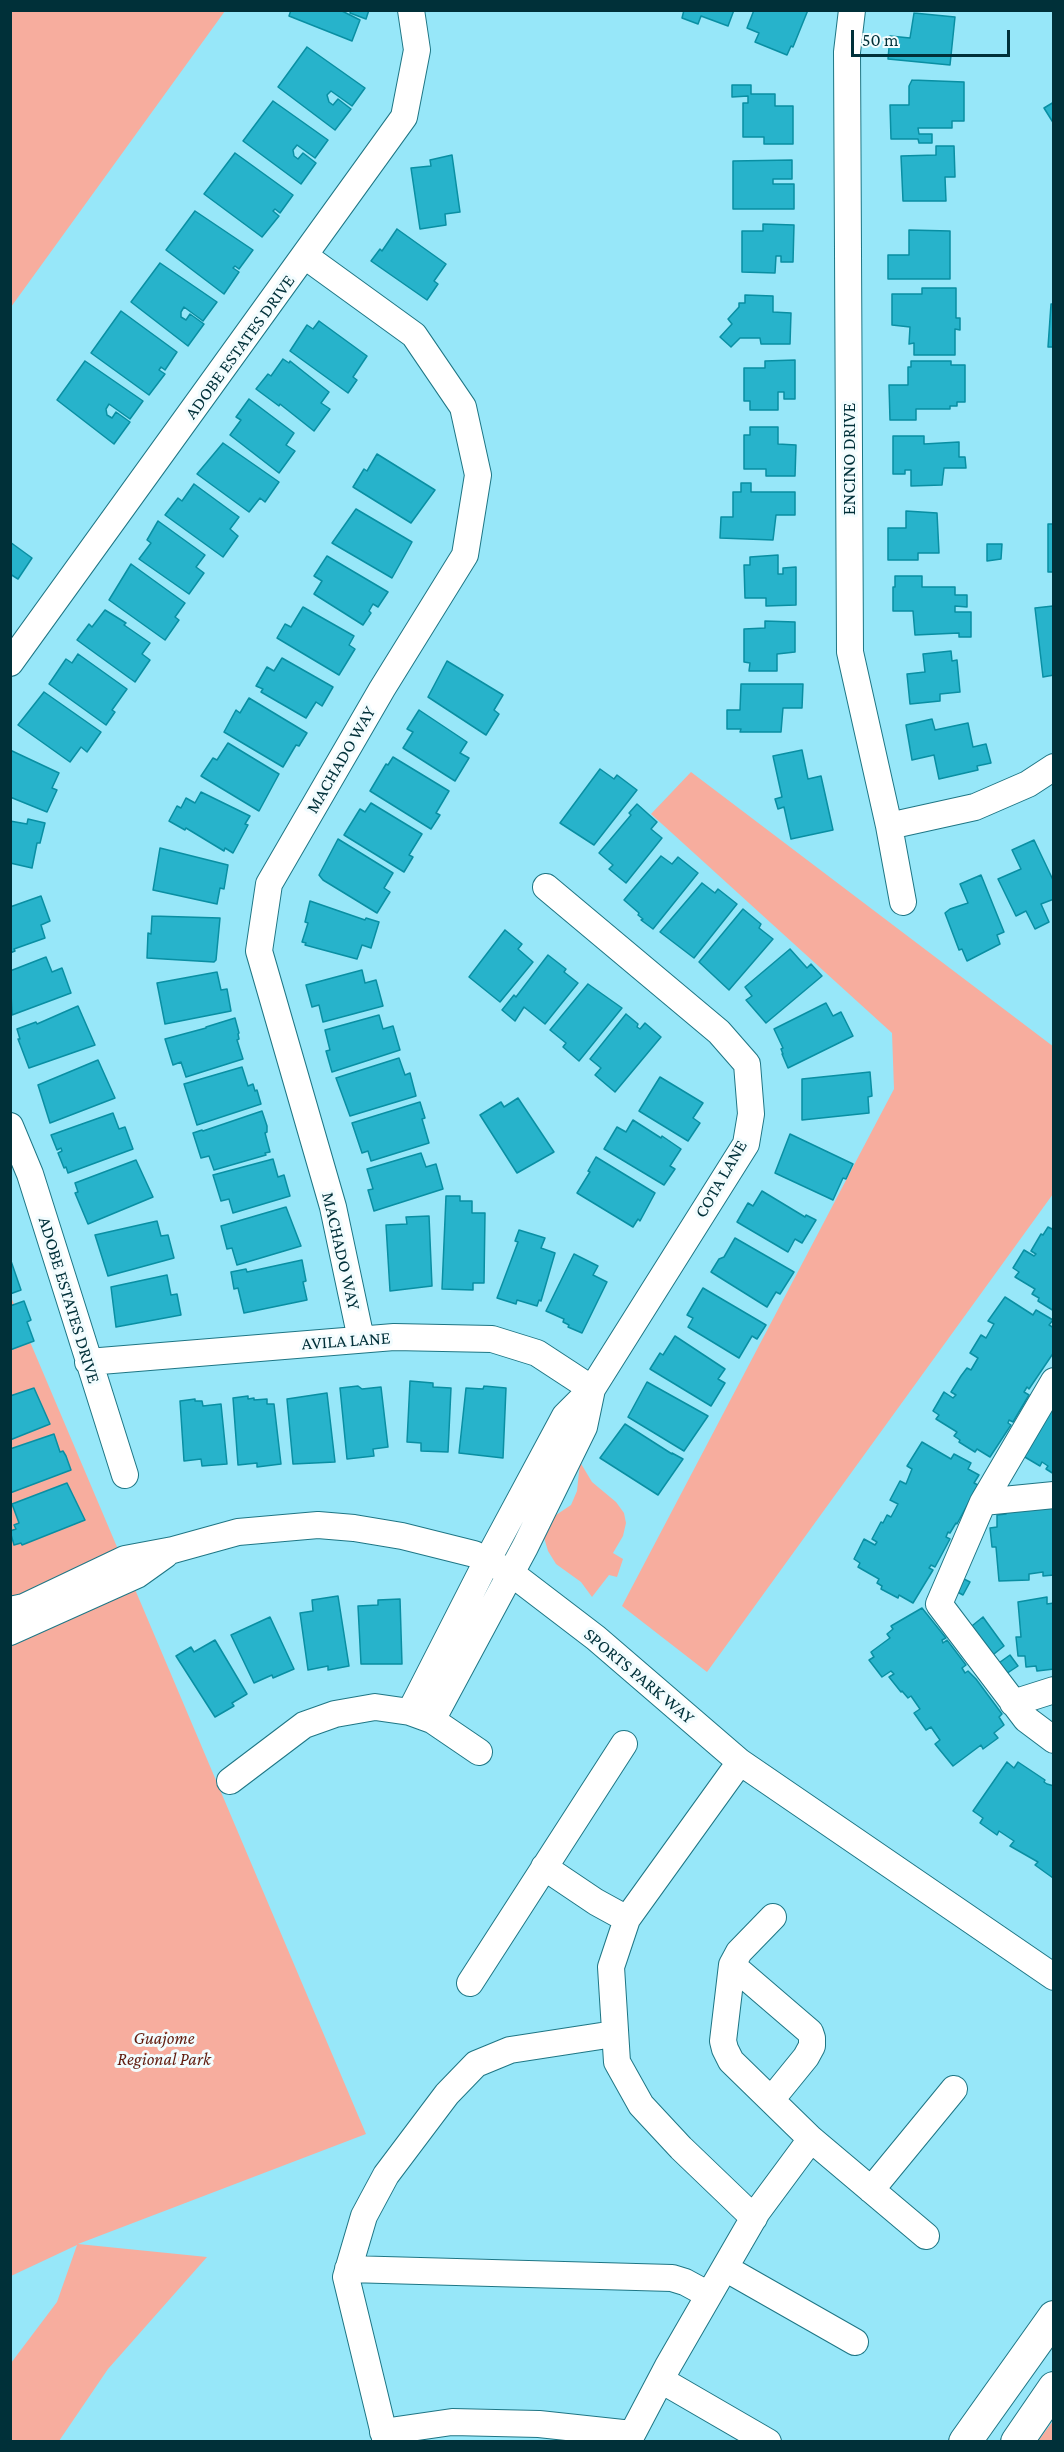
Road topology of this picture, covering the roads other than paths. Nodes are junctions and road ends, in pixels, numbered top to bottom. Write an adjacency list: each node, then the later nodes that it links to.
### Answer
1 (411, 10): 3 (street, ADOBE ESTATES DRIVE)
2 (852, 10): 6 (street, ENCINO DRIVE)
3 (305, 256): 4 (street, ADOBE ESTATES DRIVE); 10 (street, MACHADO WAY)
4 (10, 663)
5 (1053, 767): 6 (street)
6 (889, 826): 8 (street, ENCINO DRIVE)
7 (546, 887): 13 (street, COTA LANE)
8 (903, 902)
9 (10, 1126): 11 (street, ADOBE ESTATES DRIVE)
10 (361, 1340): 11 (street, AVILA LANE); 13 (street, AVILA LANE)
11 (88, 1362): 14 (street, ADOBE ESTATES DRIVE)
12 (1053, 1381): 16 (street)
13 (592, 1389): 18 (street, COTA LANE); 19 (street, COTA LANE)
14 (125, 1476)
15 (1053, 1495): 16 (street)
16 (983, 1502): 23 (street)
17 (173, 1550): 18 (street, SPORTS PARK WAY); 20 (street, SPORTS PARK WAY); 21 (street, SPORTS PARK WAY)
18 (487, 1561): 19 (street, SPORTS PARK WAY); 24 (street, COTA LANE)
19 (512, 1573): 24 (street, COTA LANE); 28 (street, SPORTS PARK WAY)
20 (10, 1610)
21 (10, 1632)
22 (1053, 1690): 23 (street)
23 (1013, 1703): 25 (street)
24 (421, 1716): 27 (street); 29 (street)
25 (1053, 1740)
26 (624, 1744): 30 (street)
27 (479, 1752)
28 (740, 1762): 32 (street); 34 (street, SPORTS PARK WAY)
29 (230, 1781)
30 (544, 1867): 32 (street); 35 (street)
31 (773, 1917): 33 (street)
32 (627, 1919): 36 (street)
33 (732, 1965): 38 (street); 38 (street)
34 (1053, 1977)
35 (470, 1983)
36 (614, 2034): 41 (street); 44 (street)
37 (954, 2090): 40 (street)
38 (771, 2100): 39 (street)
39 (811, 2139): 40 (street); 41 (street)
40 (871, 2190): 42 (street)
41 (754, 2218): 43 (street)
42 (926, 2236)
43 (725, 2268): 45 (street); 47 (street)
44 (348, 2269): 45 (street); 50 (street)
45 (709, 2295): 48 (street)
46 (1053, 2317): 53 (main road)
47 (855, 2342)
48 (661, 2380): 51 (street); 52 (street)
49 (1053, 2388): 54 (main road)
50 (385, 2437): 51 (street)
51 (630, 2438)
52 (768, 2442)
53 (965, 2442)
54 (1017, 2442)

